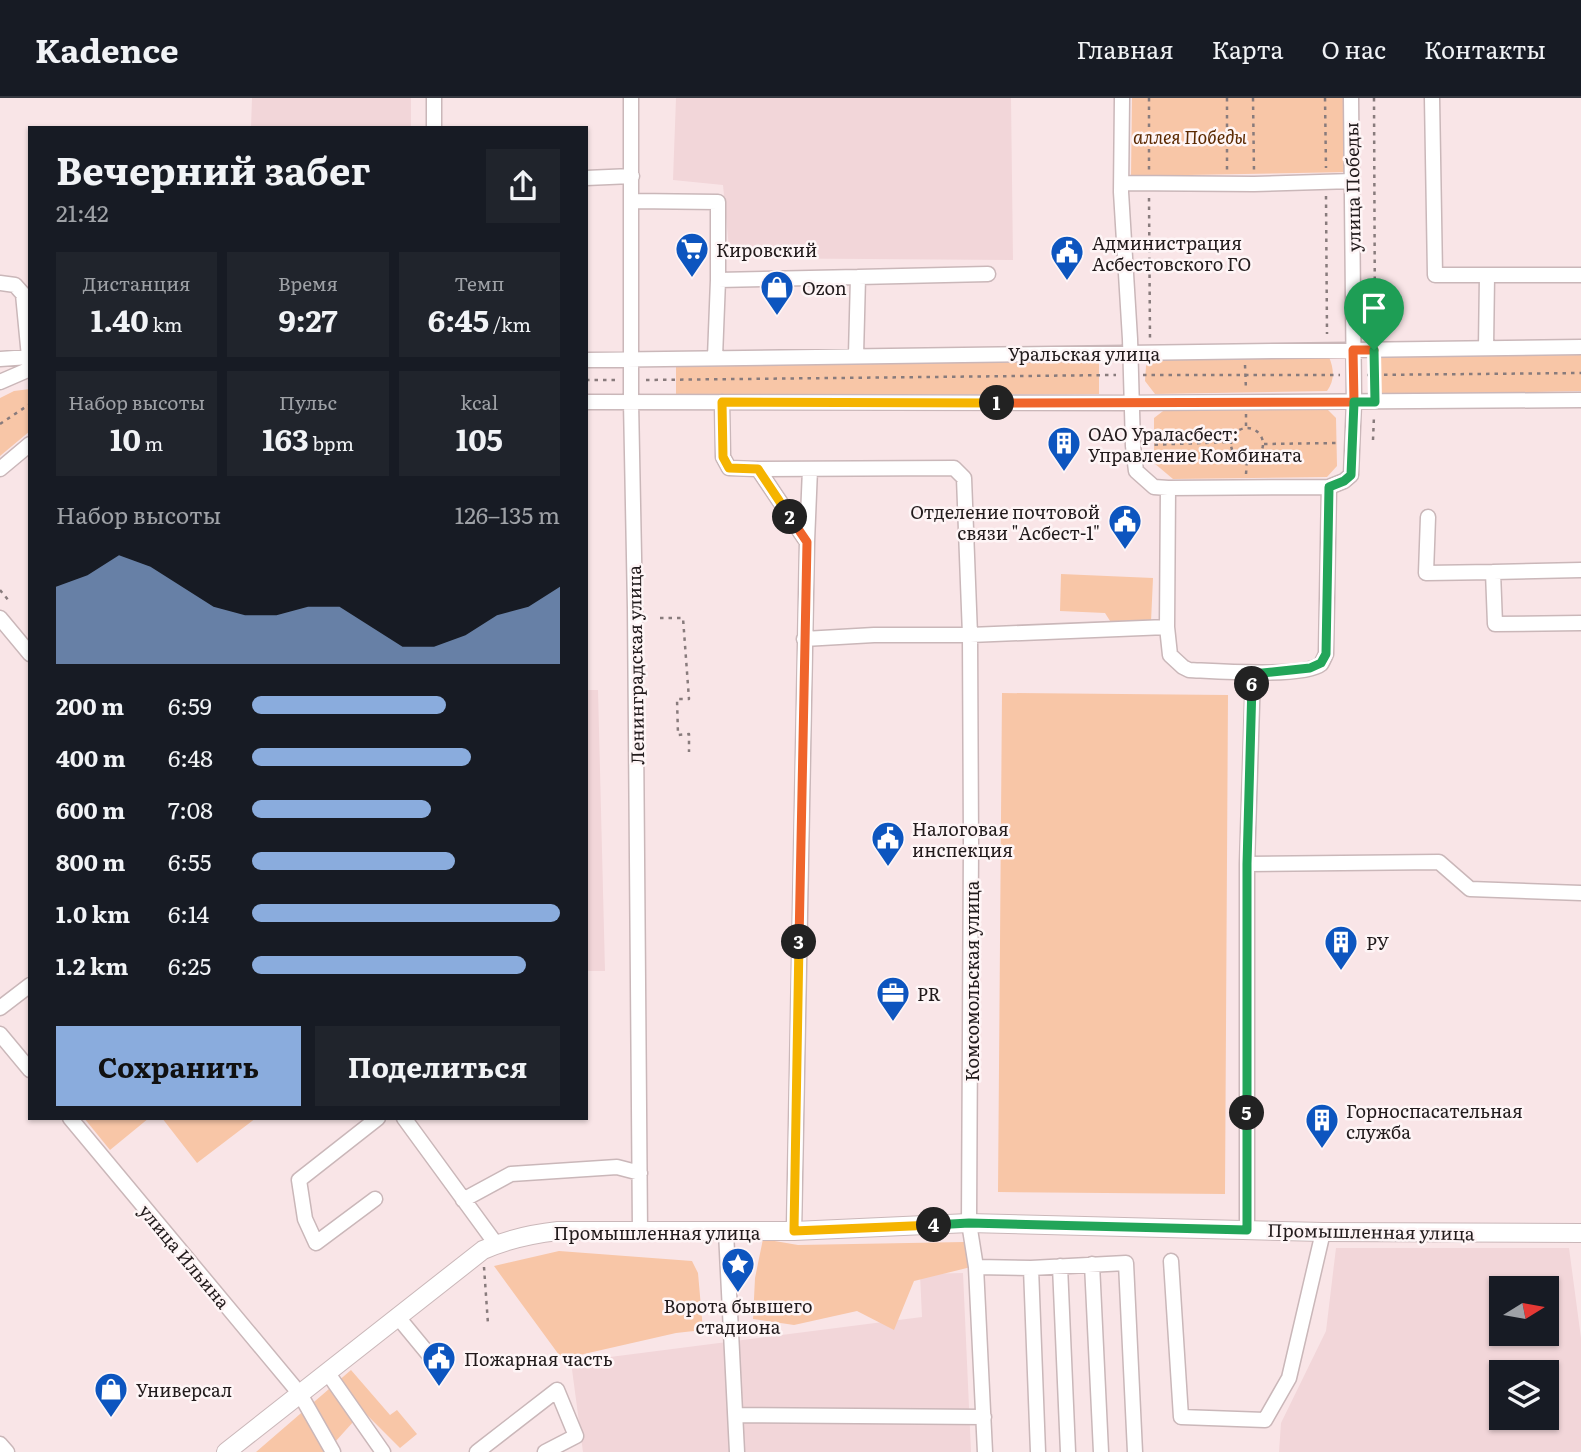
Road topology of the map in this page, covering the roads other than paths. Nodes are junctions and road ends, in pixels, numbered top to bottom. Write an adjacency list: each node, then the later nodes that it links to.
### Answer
1 (434, 98): 6 (street)
2 (631, 98): 7 (street, Ленинградская улица)
3 (1122, 98): 10 (street)
4 (1351, 98): 9 (street, улица Победы)
5 (1432, 98): 14 (street)
6 (434, 126)
7 (632, 176): 8 (street); 11 (street, Ленинградская улица)
8 (588, 178)
9 (1353, 181): 10 (street); 21 (street, улица Победы)
10 (1122, 183): 22 (street)
11 (633, 201): 16 (street); 28 (street, Ленинградская улица)
12 (988, 274): 15 (street)
13 (1581, 275): 14 (street)
14 (1487, 276): 20 (street)
15 (858, 277): 16 (street); 23 (street)
16 (718, 280): 25 (street)
17 (0, 283): 18 (street)
18 (28, 347)
19 (1581, 347): 20 (street, Уральская улица)
20 (1486, 348): 21 (street, Уральская улица)
21 (1353, 350): 22 (street, Уральская улица); 35 (street, улица Победы)
22 (1130, 352): 23 (street, Уральская улица); 36 (street)
23 (856, 355): 25 (street, Уральская улица)
24 (28, 358): 26 (street)
25 (715, 358): 28 (street, Уральская улица)
26 (0, 359)
27 (588, 360): 28 (street, Уральская улица)
28 (631, 360): 33 (street, Ленинградская улица)
29 (28, 370): 30 (street)
30 (0, 382)
31 (1581, 400): 35 (street)
32 (588, 402): 33 (street)
33 (631, 402): 34 (street); 63 (street, Ленинградская улица)
34 (722, 402): 36 (street); 39 (street)
35 (1354, 402): 36 (street); 41 (street, улица Победы)
36 (1132, 403): 42 (street)
37 (28, 446): 38 (street)
38 (0, 469)
39 (758, 469): 40 (street); 44 (street)
40 (810, 469): 44 (street); 50 (street, Комсомольская улица)
41 (1329, 487): 42 (street); 53 (street)
42 (1168, 488): 49 (street)
43 (1428, 517): 46 (street)
44 (807, 542): 51 (street)
45 (1581, 570): 46 (street)
46 (1493, 572): 48 (street)
47 (0, 618): 52 (street)
48 (1581, 623)
49 (1167, 627): 50 (street); 53 (street)
50 (970, 635): 51 (street); 66 (street, Комсомольская улица)
51 (804, 639): 69 (street)
52 (28, 652)
53 (1253, 674): 54 (street)
54 (1247, 864): 55 (street); 67 (street)
55 (1581, 892)
56 (28, 987): 57 (street)
57 (0, 1009)
58 (0, 1034): 59 (street)
59 (28, 1068)
60 (72, 1120): 82 (street, улица Ильина)
61 (375, 1120): 64 (street)
62 (405, 1120): 65 (street)
63 (640, 1173): 65 (street); 68 (street, Ленинградская улица)
64 (375, 1199)
65 (463, 1200): 73 (street)
66 (969, 1223): 67 (main road, Промышленная улица); 69 (main road, Промышленная улица); 77 (street, Комсомольская улица)
67 (1247, 1230): 72 (main road, Промышленная улица)
68 (640, 1231): 71 (main road, Промышленная улица); 73 (main road, Промышленная улица)
69 (794, 1231): 71 (main road, Промышленная улица)
70 (1580, 1231): 72 (main road, Промышленная улица)
71 (726, 1232): 83 (street)
72 (1323, 1232): 74 (street)
73 (490, 1247): 79 (main road, Промышленная улица)
74 (1171, 1261)
75 (1092, 1264): 76 (street); 96 (street); 97 (street)
76 (1060, 1266): 78 (street); 95 (street)
77 (976, 1267): 78 (street); 84 (street, Комсомольская улица)
78 (1031, 1268): 94 (street)
79 (397, 1316): 80 (street); 81 (main road, Промышленная улица)
80 (430, 1356)
81 (327, 1372): 82 (main road, Промышленная улица); 89 (street)
82 (300, 1394): 87 (main road, Промышленная улица); 88 (street, улица Ильина)
83 (736, 1415): 84 (street); 92 (street)
84 (984, 1417): 93 (street, Комсомольская улица)
85 (0, 1444): 86 (street)
86 (7, 1452)
87 (226, 1452)
88 (332, 1452)
89 (383, 1452)
90 (478, 1452): 91 (street)
91 (545, 1452)
92 (737, 1452)
93 (985, 1452)
94 (1038, 1452)
95 (1068, 1452)
96 (1101, 1452)
97 (1135, 1452)

